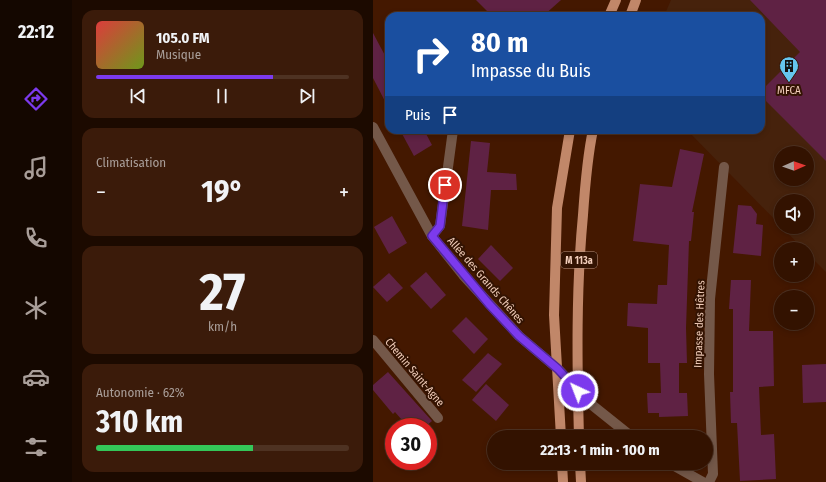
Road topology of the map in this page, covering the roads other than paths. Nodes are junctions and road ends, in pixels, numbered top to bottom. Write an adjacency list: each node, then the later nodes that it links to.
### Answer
1 (616, 0): 3 (main road)
2 (636, 0): 4 (main road)
3 (611, 12)
4 (632, 12)
5 (373, 128): 10 (street, Allée des Grands Chênes)
6 (452, 134): 10 (street)
7 (569, 134): 12 (main road, M 113a)
8 (592, 134): 13 (main road, M 113a)
9 (724, 167): 24 (street, Impasse des Hêtres)
10 (432, 236): 12 (street, Allée des Grands Chênes)
11 (373, 340): 14 (street, Chemin Saint-Agne)
12 (558, 369): 13 (street, Allée des Grands Chênes); 15 (main road, M 113a)
13 (578, 391): 16 (main road, M 113a); 17 (street, Allée des Grands Chênes)
14 (438, 418)
15 (561, 430)
16 (579, 430)
17 (623, 430)
18 (562, 470): 21 (main road)
19 (580, 470): 22 (main road)
20 (682, 470): 23 (street)
21 (563, 482)
22 (581, 482)
23 (703, 482)
24 (709, 482)

